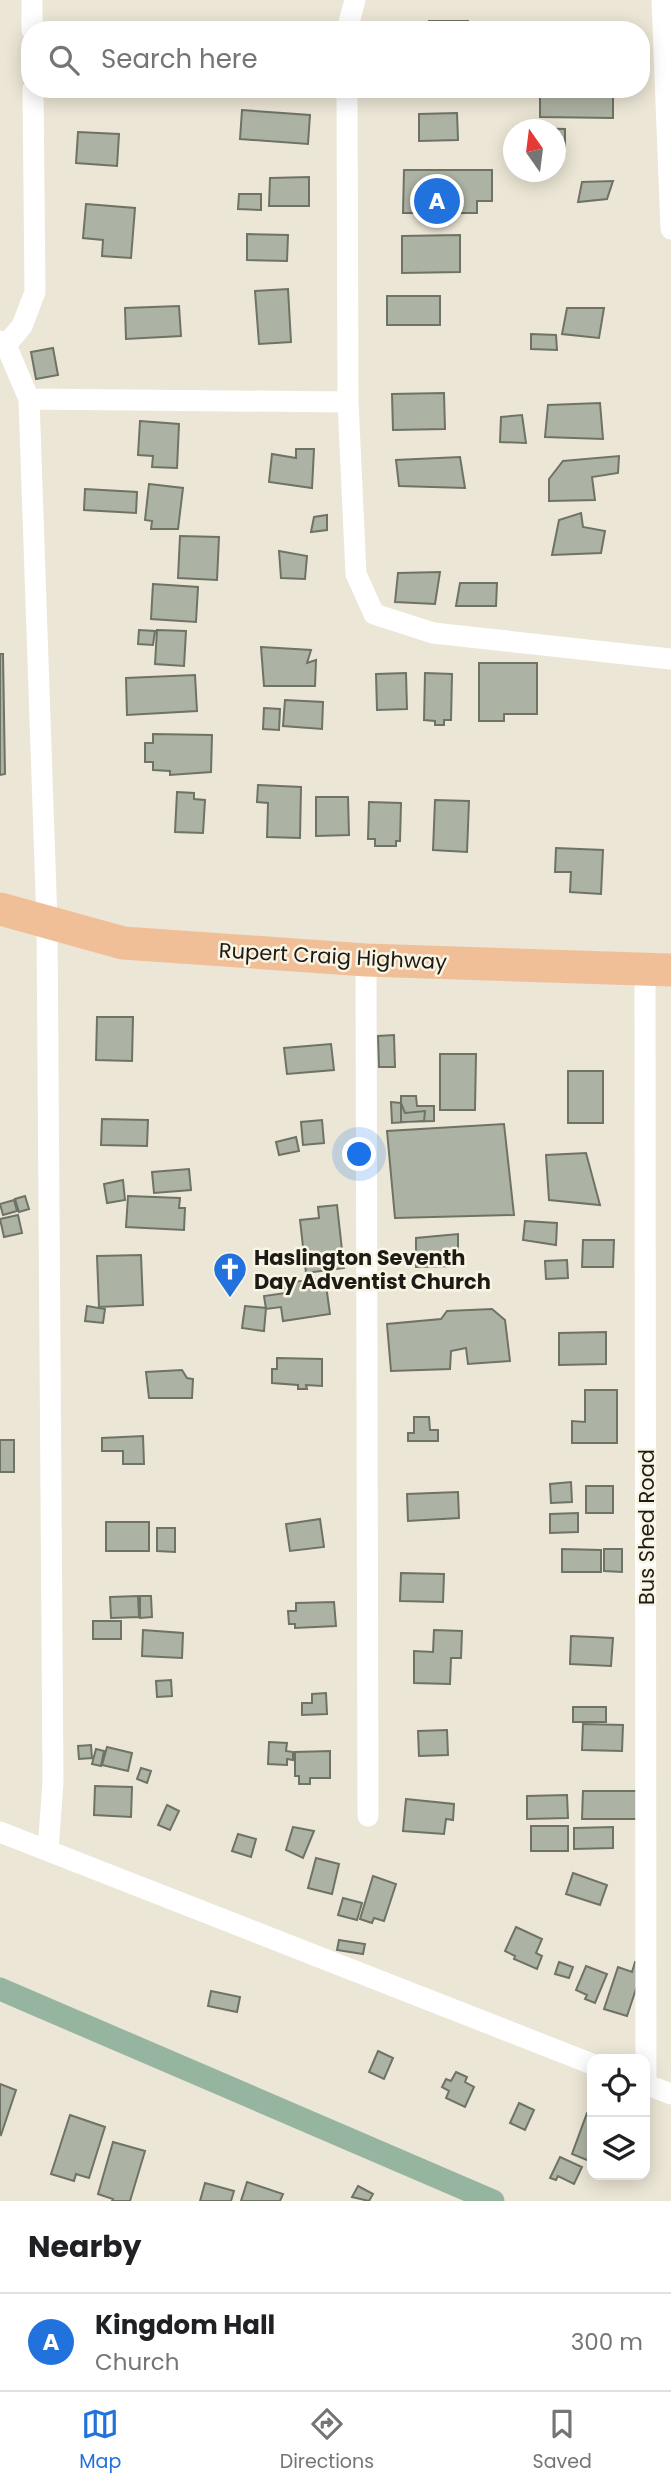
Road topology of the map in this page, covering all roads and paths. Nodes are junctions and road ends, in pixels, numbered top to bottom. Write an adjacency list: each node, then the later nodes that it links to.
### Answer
1 (32, 0): 4 (street)
2 (355, 0): 5 (street)
3 (662, 0): 8 (street)
4 (32, 21)
5 (349, 21)
6 (33, 98): 9 (street)
7 (347, 98): 11 (street)
8 (671, 229)
9 (3, 343): 10 (street)
10 (29, 399): 11 (street); 14 (street)
11 (348, 402): 12 (street)
12 (671, 659)
13 (0, 909): 14 (main road, Rupert Craig Highway)
14 (47, 922): 15 (main road, Rupert Craig Highway); 19 (street)
15 (366, 960): 16 (main road, Rupert Craig Highway); 17 (street)
16 (658, 970): 20 (street, Bus Shed Road)
17 (368, 1816)
18 (0, 1832): 19 (street)
19 (48, 1851): 21 (street)
20 (645, 2054)
21 (587, 2062)
22 (650, 2087): 23 (street)
23 (671, 2094)

